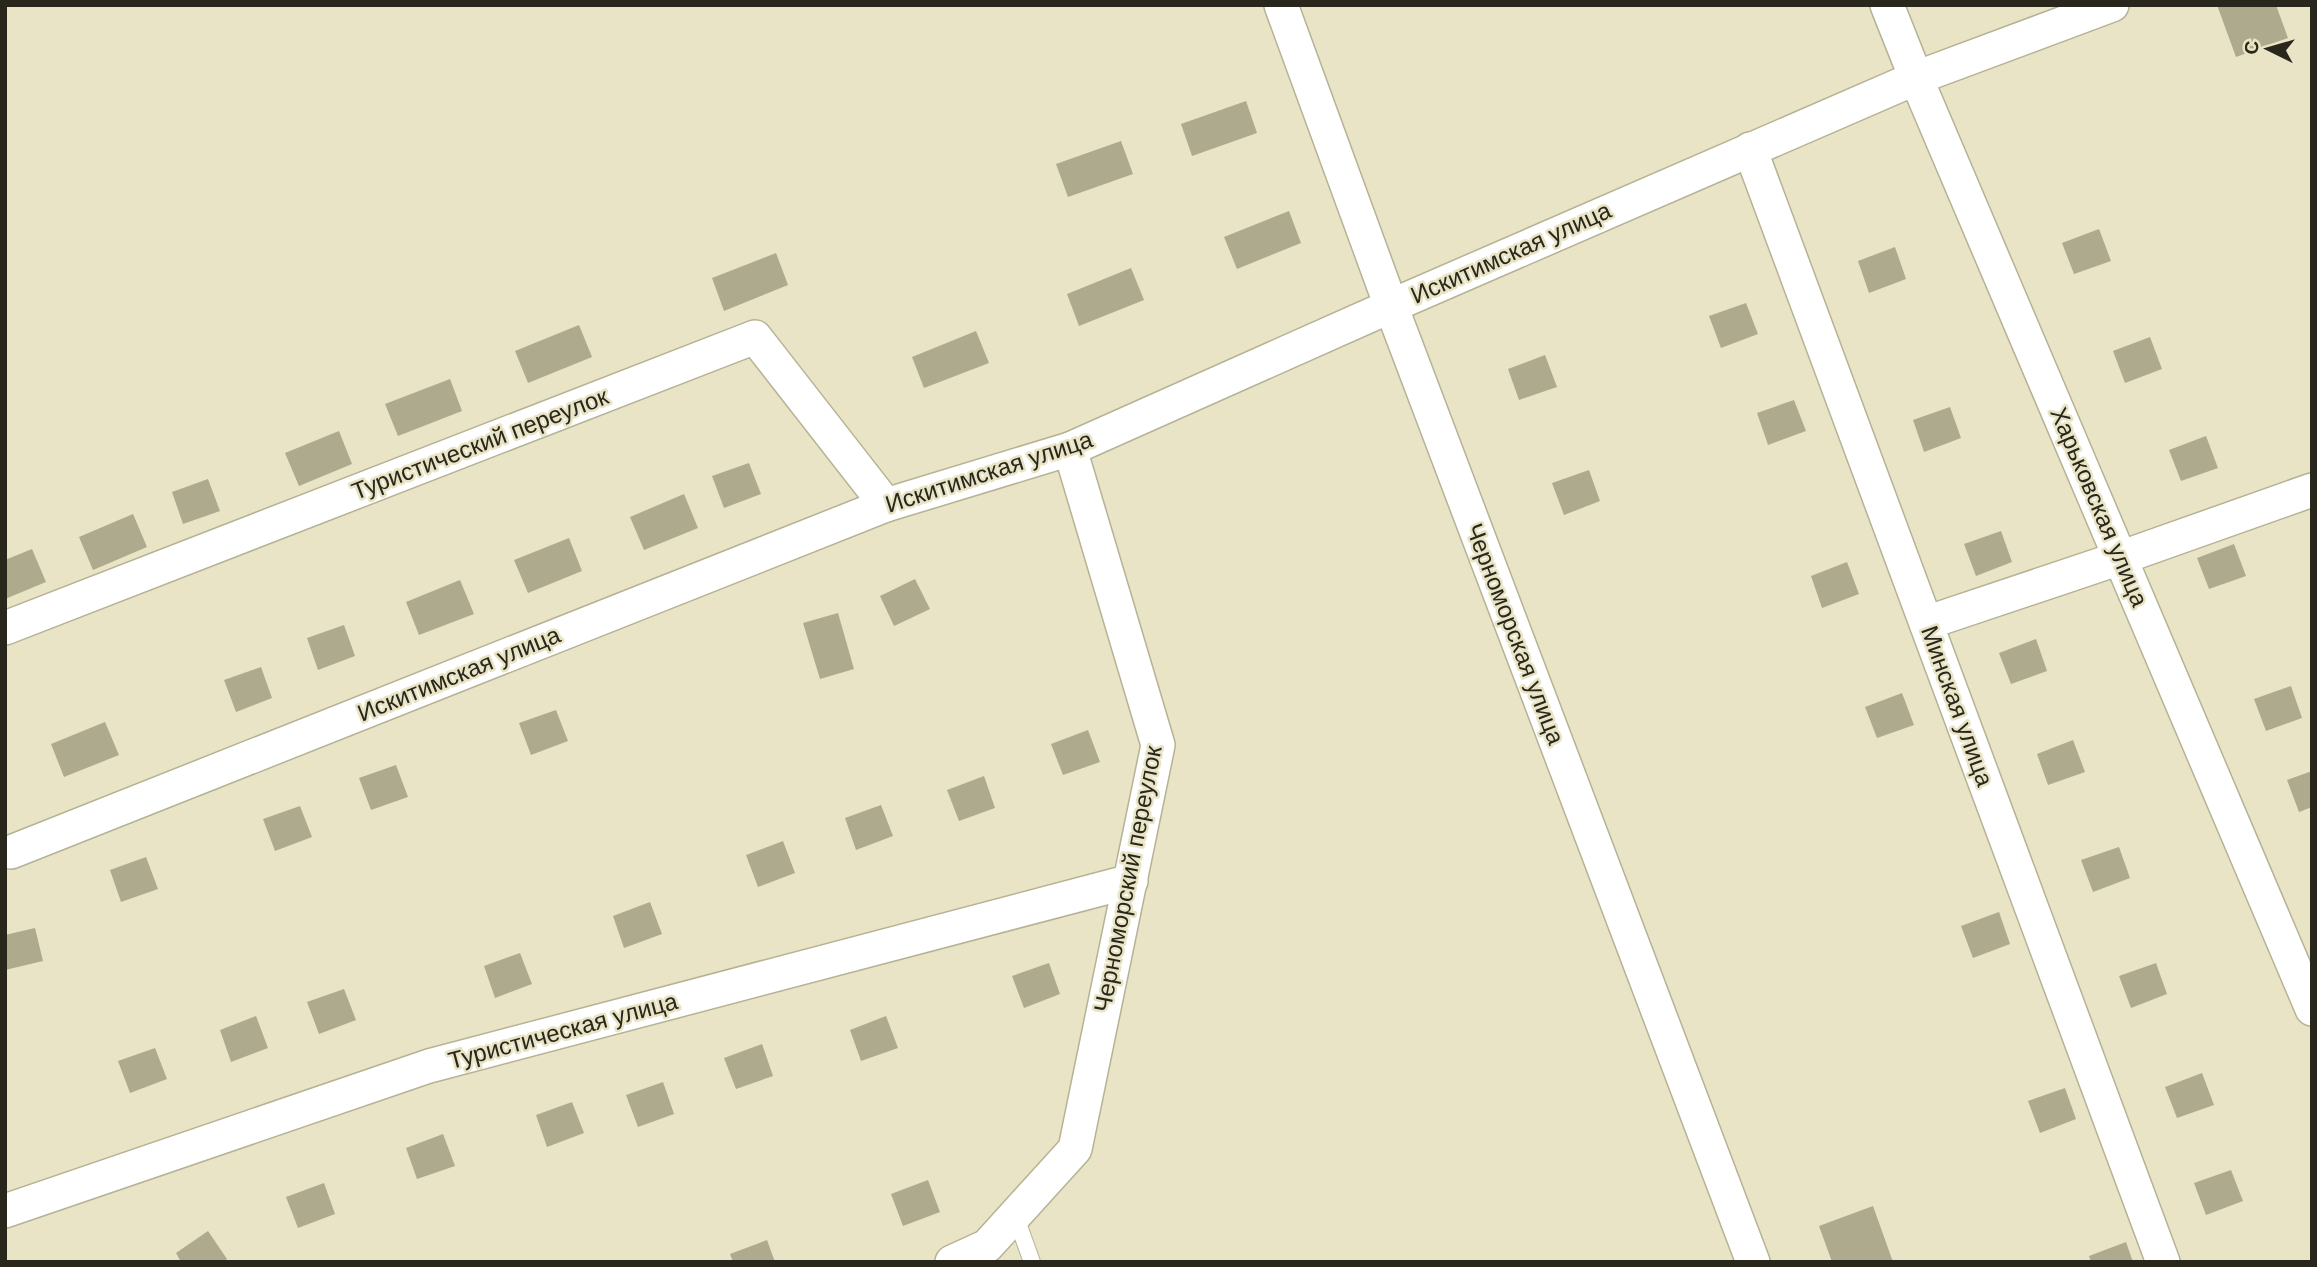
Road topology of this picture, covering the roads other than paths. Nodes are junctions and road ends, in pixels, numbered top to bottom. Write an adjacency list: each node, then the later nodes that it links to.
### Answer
1 (1281, 5): 6 (street, Черноморская улица)
2 (1887, 5): 4 (street, Харьковская улица)
3 (2112, 5): 4 (street, Искитимская улица)
4 (1916, 78): 5 (street, Искитимская улица); 10 (street, Харьковская улица)
5 (1750, 149): 6 (street, Искитимская улица); 11 (street, Минская улица)
6 (1391, 306): 7 (street, Искитимская улица); 20 (street, Черноморская улица)
7 (1070, 449): 9 (street, Искитимская улица); 14 (street, Черноморский переулок)
8 (2312, 490): 10 (street)
9 (887, 505): 12 (street, Туристический переулок); 13 (street, Искитимская улица)
10 (2120, 558): 11 (street); 15 (street, Харьковская улица)
11 (1926, 622): 21 (street, Минская улица)
12 (5, 628)
13 (11, 852)
14 (1130, 881): 16 (street, Туристическая улица); 17 (street, Черноморский переулок)
15 (2312, 1009)
16 (5, 1211)
17 (1015, 1215): 18 (street, Черноморский переулок); 19 (lane)
18 (951, 1262)
19 (1032, 1262)
20 (1753, 1262)
21 (2163, 1262)

